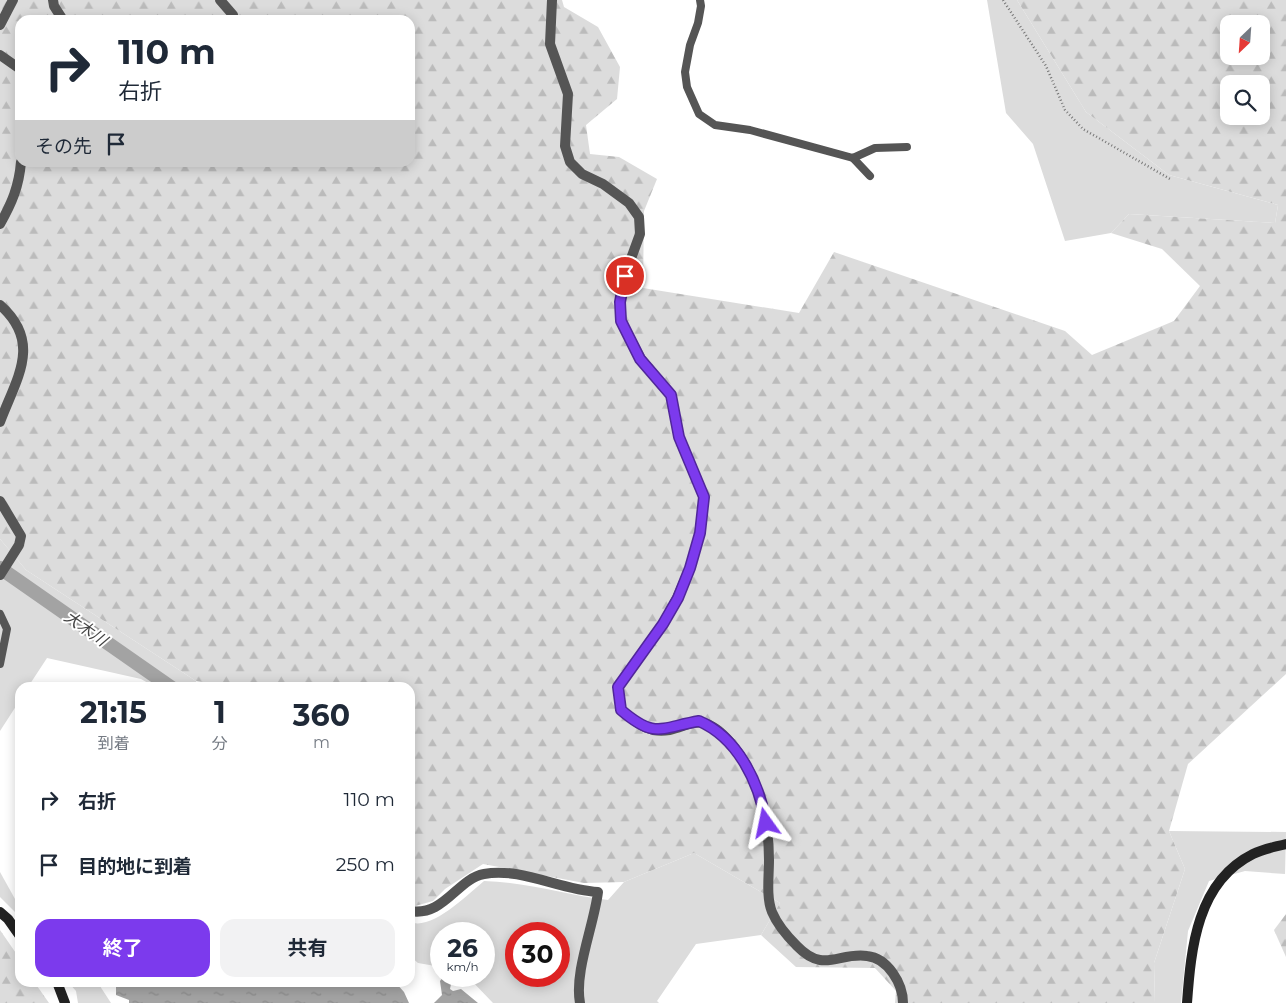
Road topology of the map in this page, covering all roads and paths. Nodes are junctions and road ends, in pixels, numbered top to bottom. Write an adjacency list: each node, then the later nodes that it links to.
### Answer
1 (13, 0): 9 (street)
2 (53, 0): 7 (street)
3 (220, 0): 8 (street)
4 (552, 0): 31 (street)
5 (700, 0): 13 (lane)
6 (1003, 0): 16 (path)
7 (60, 15)
8 (233, 15)
9 (0, 25)
10 (0, 55): 11 (street)
11 (15, 66)
12 (907, 147): 13 (lane)
13 (853, 158): 15 (lane)
14 (21, 167): 17 (street)
15 (870, 176)
16 (1170, 179)
17 (0, 224)
18 (0, 305): 19 (street)
19 (0, 422)
20 (0, 502): 21 (street)
21 (0, 575)
22 (0, 614): 23 (lane)
23 (0, 664)
24 (1286, 844): 32 (street)
25 (415, 910): 30 (street)
26 (0, 912): 27 (street)
27 (15, 929)
28 (59, 987): 29 (street)
29 (65, 1003)
30 (580, 1003)
31 (903, 1003)
32 (1187, 1003)

